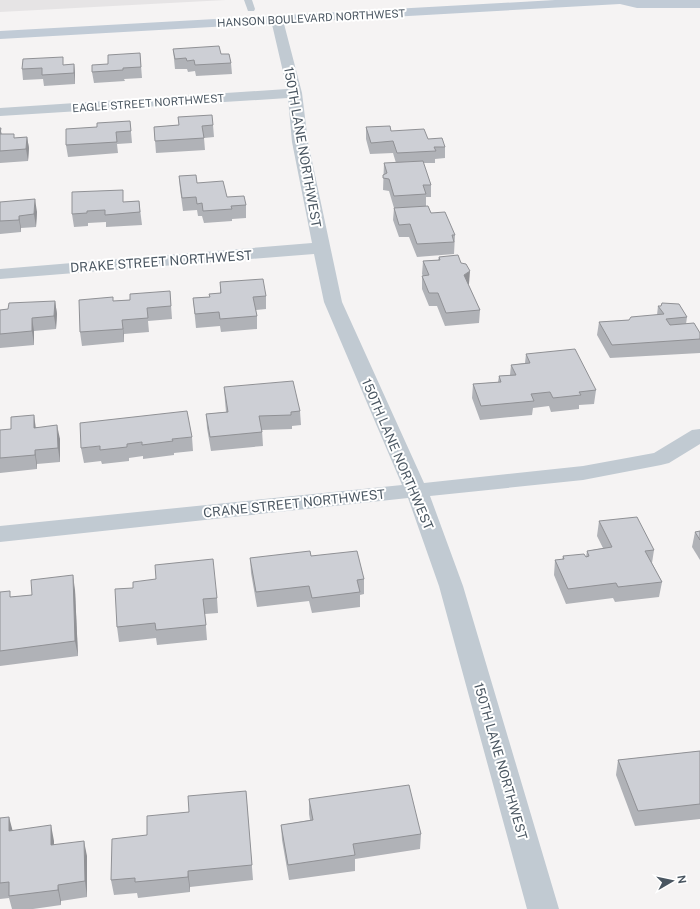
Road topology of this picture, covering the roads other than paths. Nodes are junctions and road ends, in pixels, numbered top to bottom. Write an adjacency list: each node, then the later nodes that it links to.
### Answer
1 (619, 0): 2 (main road, HANSON BOULEVARD NORTHWEST); 4 (main road); 6 (main road, HANSON BOULEVARD NORTHWEST)
2 (622, 0)
3 (250, 4): 5 (main road, HANSON BOULEVARD NORTHWEST); 7 (main road, HANSON BOULEVARD NORTHWEST)
4 (700, 4)
5 (283, 7)
6 (277, 20): 8 (main road, HANSON BOULEVARD NORTHWEST); 9 (street, 150TH LANE NORTHWEST)
7 (0, 23)
8 (0, 35)
9 (295, 94): 10 (street, EAGLE STREET NORTHWEST); 11 (street, 150TH LANE NORTHWEST)
10 (0, 112)
11 (322, 248): 12 (street, DRAKE STREET NORTHWEST); 14 (street, 150TH LANE NORTHWEST)
12 (0, 274)
13 (700, 435): 14 (street, CRANE STREET NORTHWEST)
14 (416, 490): 15 (street, CRANE STREET NORTHWEST); 16 (street, 150TH LANE NORTHWEST)
15 (0, 534)
16 (543, 909)

